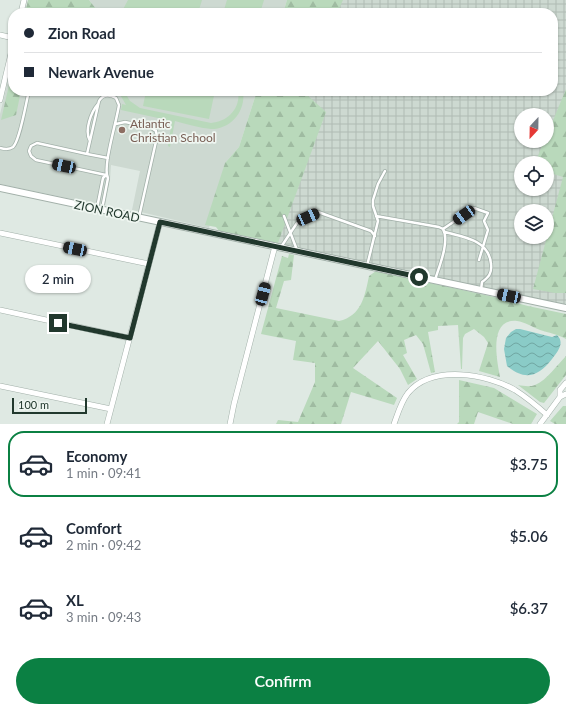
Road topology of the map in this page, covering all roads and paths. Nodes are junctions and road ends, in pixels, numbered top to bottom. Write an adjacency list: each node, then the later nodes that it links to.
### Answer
1 (8, 74): 5 (street)
2 (28, 96): 7 (lane)
3 (105, 96): 8 (lane)
4 (112, 96): 6 (lane)
5 (0, 100)
6 (115, 124): 9 (lane); 16 (lane)
7 (0, 148)
8 (87, 154): 9 (lane); 11 (lane)
9 (108, 158): 11 (lane)
10 (385, 171): 15 (lane)
11 (106, 175): 13 (lane); 13 (lane)
12 (0, 188): 13 (street, ZION ROAD)
13 (99, 209): 16 (street, ZION ROAD)
14 (284, 216): 19 (lane)
15 (376, 216): 18 (lane); 21 (lane)
16 (139, 218): 17 (street, ZION ROAD)
17 (160, 222): 23 (street, ZION ROAD); 26 (street)
18 (444, 230): 22 (lane); 22 (lane); 28 (lane)
19 (290, 232): 21 (lane); 23 (lane); 24 (lane)
20 (0, 233): 26 (street)
21 (375, 236): 27 (lane)
22 (484, 246): 25 (lane); 29 (lane)
23 (278, 247): 24 (street, ZION ROAD); 40 (street)
24 (298, 251): 27 (street, ZION ROAD)
25 (479, 260)
26 (149, 264): 32 (street)
27 (367, 266): 28 (street, ZION ROAD)
28 (435, 280): 29 (street, ZION ROAD)
29 (480, 290): 30 (street, ZION ROAD)
30 (566, 308)
31 (0, 310): 32 (street)
32 (130, 338): 37 (street)
33 (566, 383): 36 (street)
34 (0, 386): 37 (street)
35 (566, 394): 36 (street)
36 (560, 397): 38 (street)
37 (111, 409): 39 (street)
38 (547, 415): 41 (street); 42 (street)
39 (107, 424)
40 (230, 424)
41 (394, 424)
42 (540, 424)

